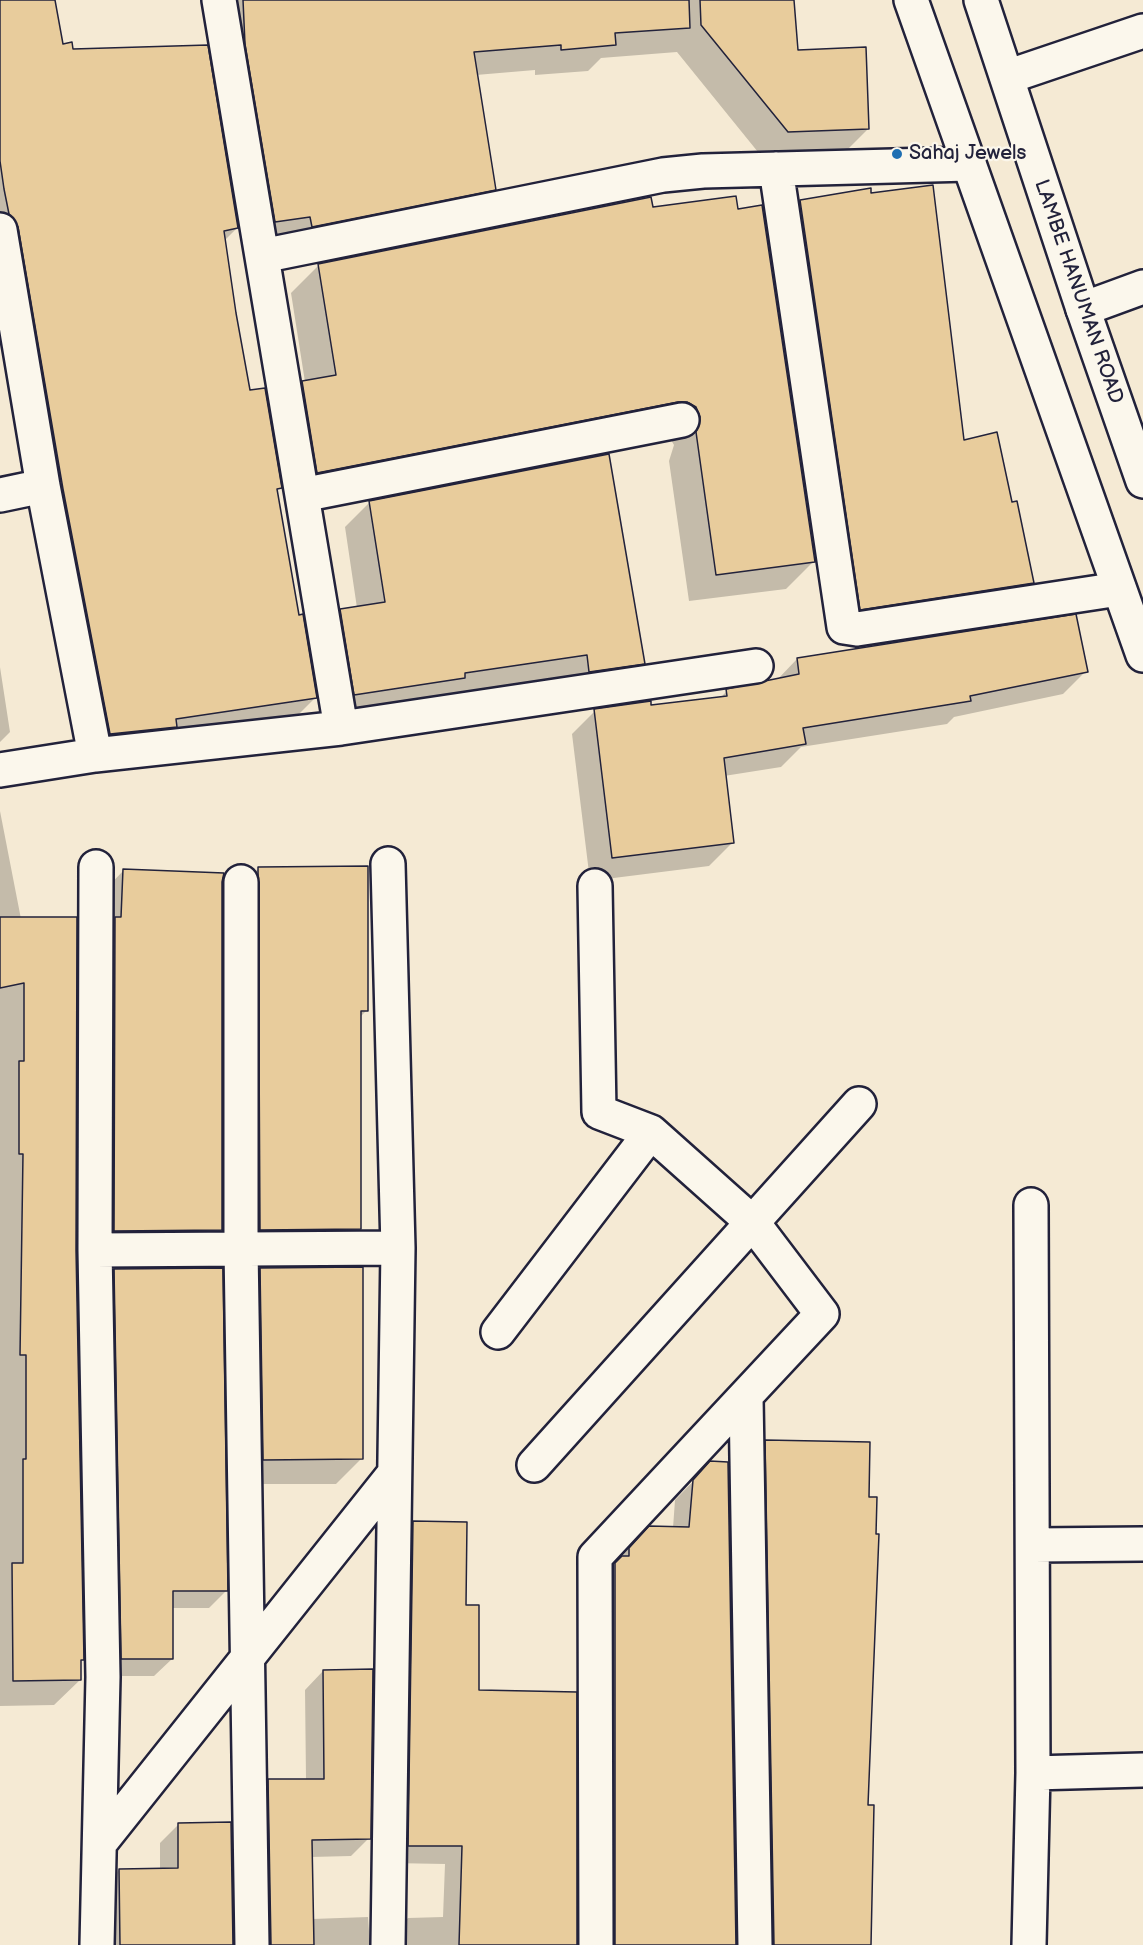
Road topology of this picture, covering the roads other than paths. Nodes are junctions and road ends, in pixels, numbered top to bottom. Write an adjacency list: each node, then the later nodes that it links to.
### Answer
1 (219, 0): 9 (street)
2 (911, 0): 6 (street)
3 (981, 0): 5 (street, LAMBE HANUMAN ROAD)
4 (1143, 31): 5 (street)
5 (1007, 77): 11 (street, LAMBE HANUMAN ROAD)
6 (969, 164): 7 (street); 17 (street)
7 (777, 170): 9 (street); 17 (street)
8 (0, 230): 14 (street)
9 (262, 256): 16 (street)
10 (1143, 287): 11 (street)
11 (1083, 309): 13 (street, LAMBE HANUMAN ROAD)
12 (682, 420): 16 (street)
13 (1143, 481)
14 (43, 486): 15 (street); 21 (street)
15 (0, 495)
16 (302, 495): 20 (street)
17 (1119, 589): 18 (street)
18 (1143, 655)
19 (756, 666): 20 (street)
20 (341, 728): 21 (street)
21 (95, 755): 22 (street)
22 (0, 770)
23 (388, 864): 32 (street)
24 (96, 867): 33 (street)
25 (241, 882): 31 (street)
26 (595, 885): 28 (street)
27 (859, 1104): 30 (street)
28 (651, 1132): 30 (street); 34 (street)
29 (1030, 1205): 39 (street)
30 (753, 1222): 35 (street); 36 (street)
31 (241, 1248): 32 (street); 33 (street); 40 (street)
32 (398, 1248): 37 (street)
33 (95, 1250): 43 (street)
34 (498, 1332)
35 (746, 1397): 47 (street); 48 (street)
36 (534, 1465)
37 (393, 1475): 40 (street); 46 (street)
38 (1143, 1544): 39 (street)
39 (1034, 1545): 42 (street)
40 (248, 1657): 43 (street); 45 (street)
41 (1143, 1770): 42 (street)
42 (1034, 1773): 49 (street)
43 (100, 1843): 44 (street)
44 (97, 1945)
45 (252, 1945)
46 (388, 1945)
47 (596, 1945)
48 (755, 1945)
49 (1029, 1945)

